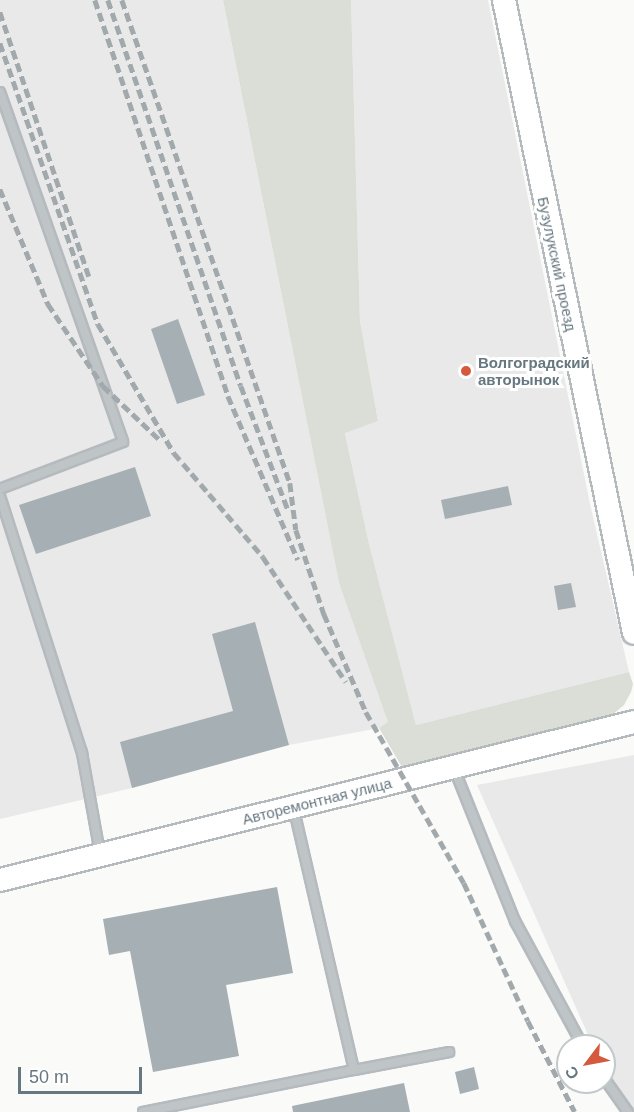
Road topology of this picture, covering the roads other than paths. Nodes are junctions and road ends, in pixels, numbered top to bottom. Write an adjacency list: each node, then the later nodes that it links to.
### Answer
1 (504, 0): 5 (main road, Бузулукский проезд)
2 (0, 92): 3 (lane)
3 (0, 489)
4 (0, 496): 9 (lane)
5 (634, 633)
6 (634, 722): 7 (main road, Авторемонтная улица)
7 (453, 767): 8 (main road, Авторемонтная улица); 11 (lane)
8 (293, 807): 9 (main road, Авторемонтная улица); 13 (lane)
9 (100, 855): 10 (main road, Авторемонтная улица)
10 (0, 880)
11 (577, 1034)
12 (449, 1052): 13 (lane)
13 (354, 1070): 15 (lane)
14 (615, 1094): 16 (lane)
15 (143, 1112)
16 (628, 1112)

